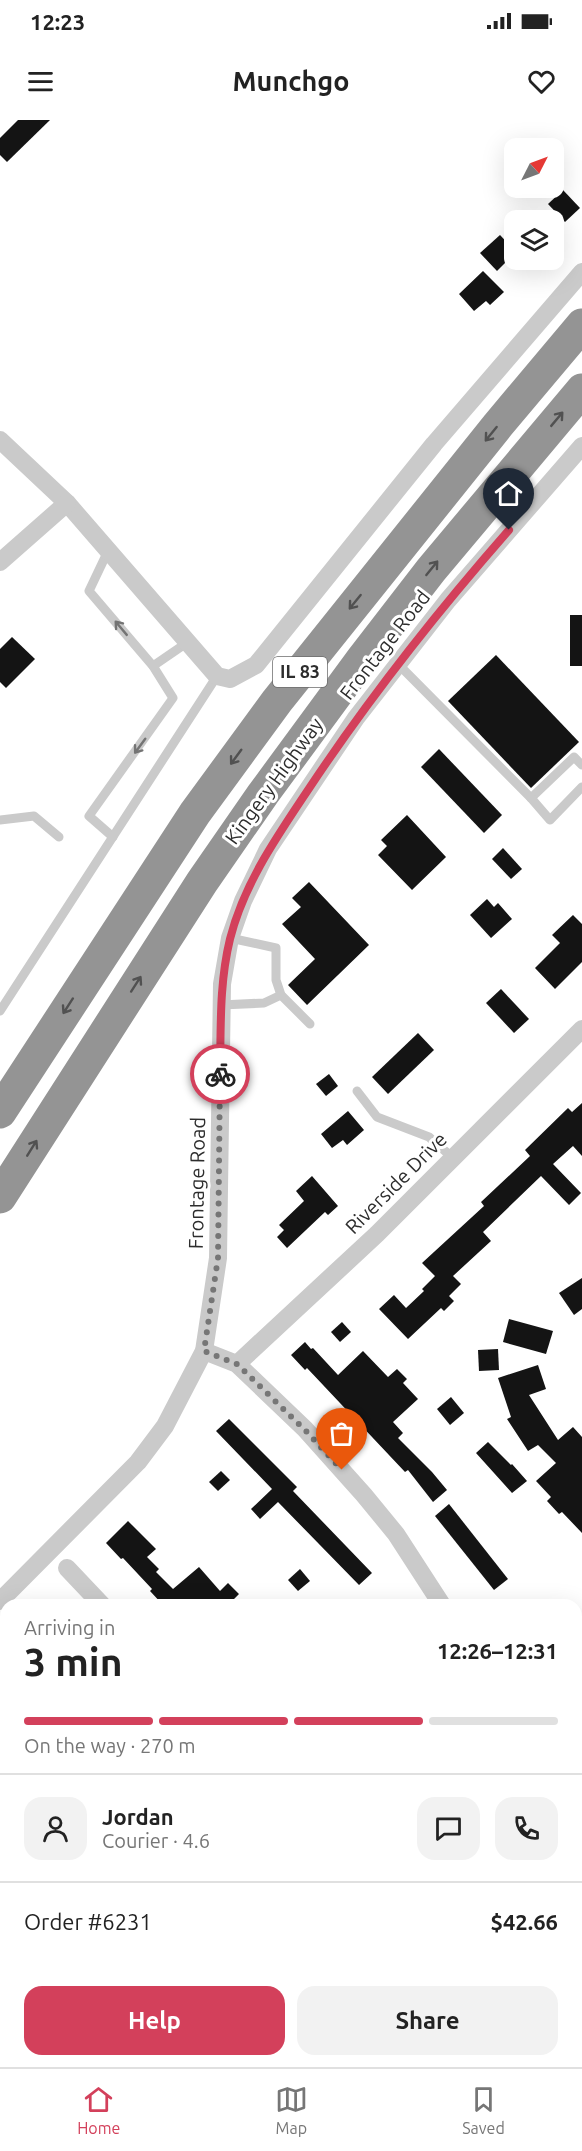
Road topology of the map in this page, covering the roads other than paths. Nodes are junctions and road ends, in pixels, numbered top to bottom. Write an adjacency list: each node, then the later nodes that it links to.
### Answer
1 (582, 272): 12 (street)
2 (582, 325): 25 (highway, IL 83, one-way to 25)
3 (582, 390): 30 (highway, Kingery Highway / IL 83, one-way to 3)
4 (0, 440): 6 (street)
5 (582, 446): 10 (street, Frontage Road)
6 (67, 503): 7 (street); 8 (street)
7 (108, 551): 9 (street); 11 (lane, one-way to 7)
8 (0, 562)
9 (188, 642): 11 (lane); 12 (street)
10 (398, 664): 15 (lane); 19 (street, Frontage Road)
11 (153, 666): 18 (lane, one-way to 18)
12 (217, 676): 18 (lane)
13 (582, 765): 15 (lane)
14 (582, 788): 15 (lane)
15 (531, 798)
16 (0, 820): 17 (lane)
17 (59, 837)
18 (113, 837): 22 (lane)
19 (230, 938): 20 (lane); 21 (street, Frontage Road)
20 (281, 995): 21 (lane); 23 (lane)
21 (221, 1005): 31 (street, Frontage Road)
22 (0, 1011)
23 (310, 1024)
24 (582, 1029): 29 (street, Riverside Drive)
25 (45, 1040): 27 (highway); 28 (highway, IL 83)
26 (357, 1091): 29 (lane)
27 (0, 1103)
28 (0, 1112)
29 (453, 1158): 32 (street, Riverside Drive)
30 (0, 1197)
31 (204, 1351): 32 (street); 34 (street, Frontage Road)
32 (237, 1364): 36 (street)
33 (67, 1568): 35 (street)
34 (2, 1599)
35 (96, 1599)
36 (438, 1599)

